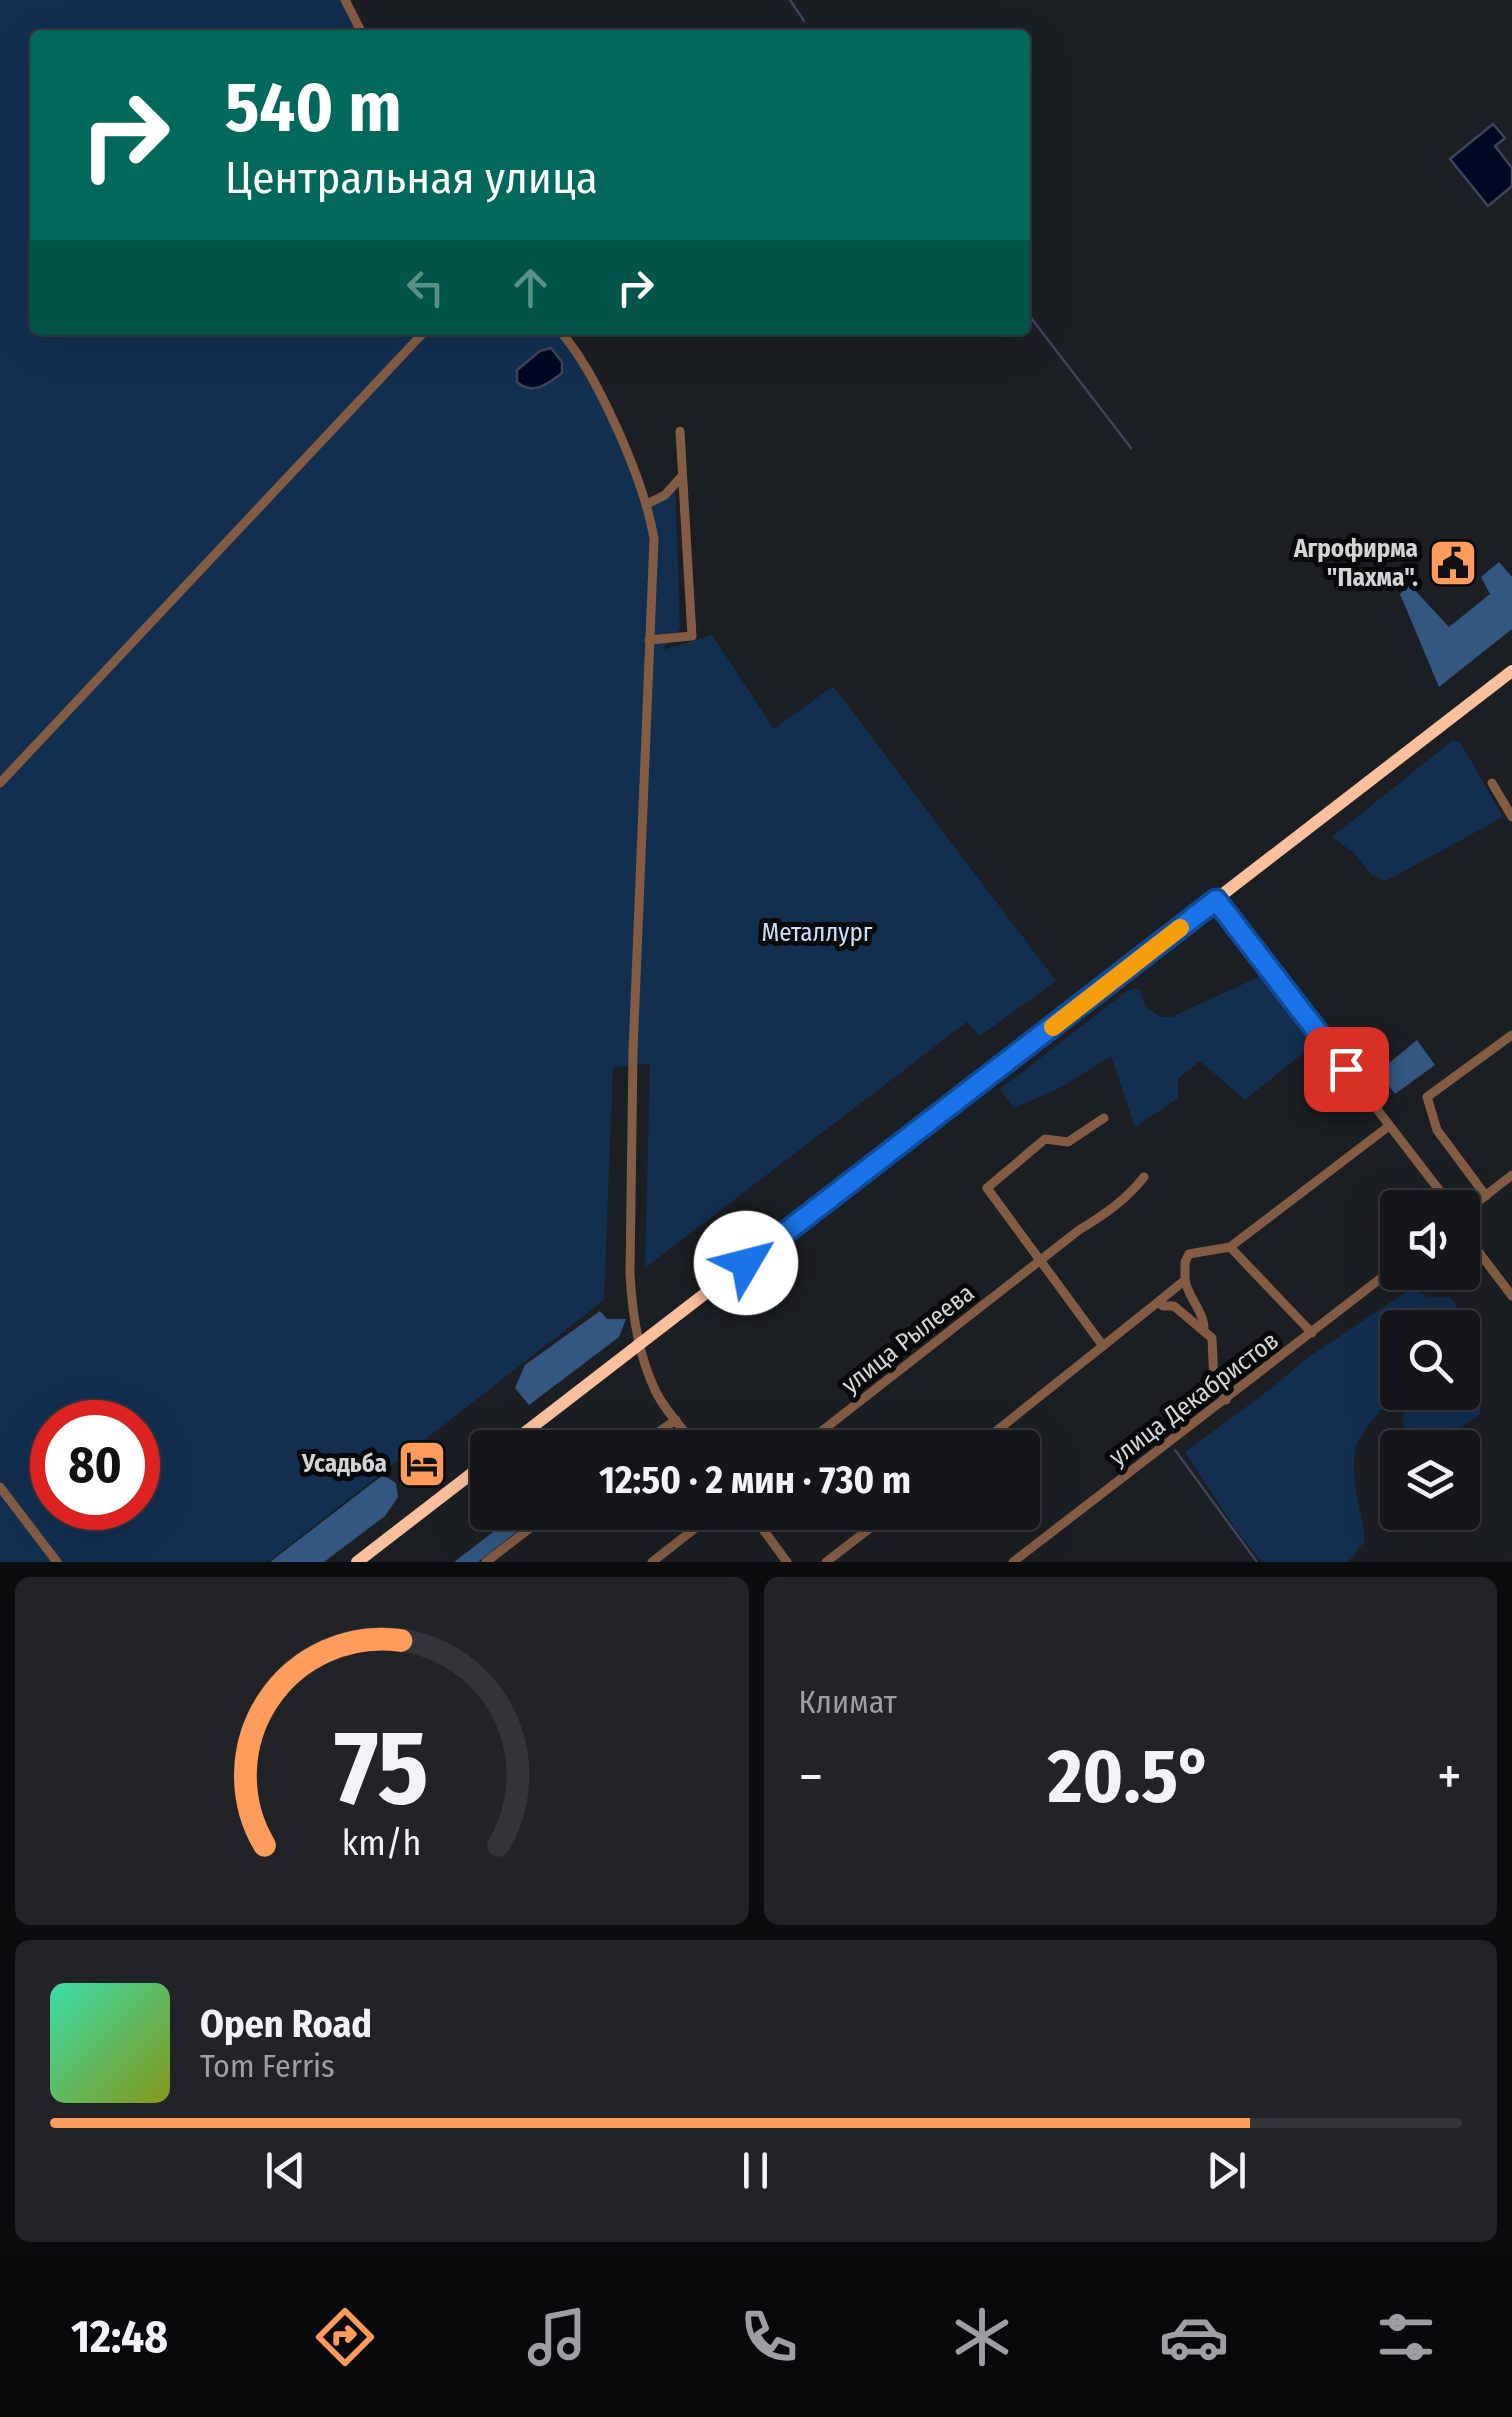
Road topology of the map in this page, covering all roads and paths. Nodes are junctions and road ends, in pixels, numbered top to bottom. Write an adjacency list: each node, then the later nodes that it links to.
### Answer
1 (344, 0): 2 (street)
2 (360, 30)
3 (421, 335): 10 (street)
4 (563, 335): 7 (street)
5 (680, 431): 6 (street)
6 (682, 476): 7 (street); 8 (street)
7 (648, 503): 8 (street)
8 (649, 640): 31 (street)
9 (1512, 671): 13 (highway)
10 (0, 783)
11 (1492, 783): 12 (street)
12 (1512, 817)
13 (1216, 900): 16 (street); 31 (highway)
14 (1512, 1035): 20 (street)
15 (1104, 1118): 24 (street)
16 (1389, 1126): 19 (street); 22 (street)
17 (1512, 1175): 20 (street)
18 (1144, 1177): 24 (street, улица Рылеева)
19 (1439, 1190)
20 (1486, 1196): 21 (street)
21 (1480, 1200)
22 (1230, 1247): 25 (street); 30 (street)
23 (1480, 1254): 27 (street)
24 (1040, 1262): 32 (street); 38 (street, улица Рылеева)
25 (1185, 1280): 28 (street); 29 (street)
26 (1380, 1280): 30 (street, улица Декабристов)
27 (1512, 1296)
28 (1158, 1302): 29 (street); 32 (street)
29 (1204, 1330): 33 (street)
30 (1312, 1334): 33 (street, улица Декабристов)
31 (641, 1343): 34 (street); 35 (highway)
32 (1104, 1346): 39 (street)
33 (1226, 1400): 52 (street, улица Декабристов)
34 (676, 1420): 36 (street); 37 (street)
35 (528, 1430)
36 (661, 1430)
37 (684, 1430)
38 (823, 1430)
39 (998, 1430)
40 (470, 1475): 47 (highway)
41 (0, 1487): 46 (street)
42 (528, 1530): 48 (street)
43 (693, 1530): 49 (street)
44 (763, 1530): 50 (street)
45 (868, 1530): 51 (street)
46 (57, 1562)
47 (357, 1562)
48 (486, 1562)
49 (652, 1562)
50 (787, 1562)
51 (826, 1562)
52 (1013, 1562)

